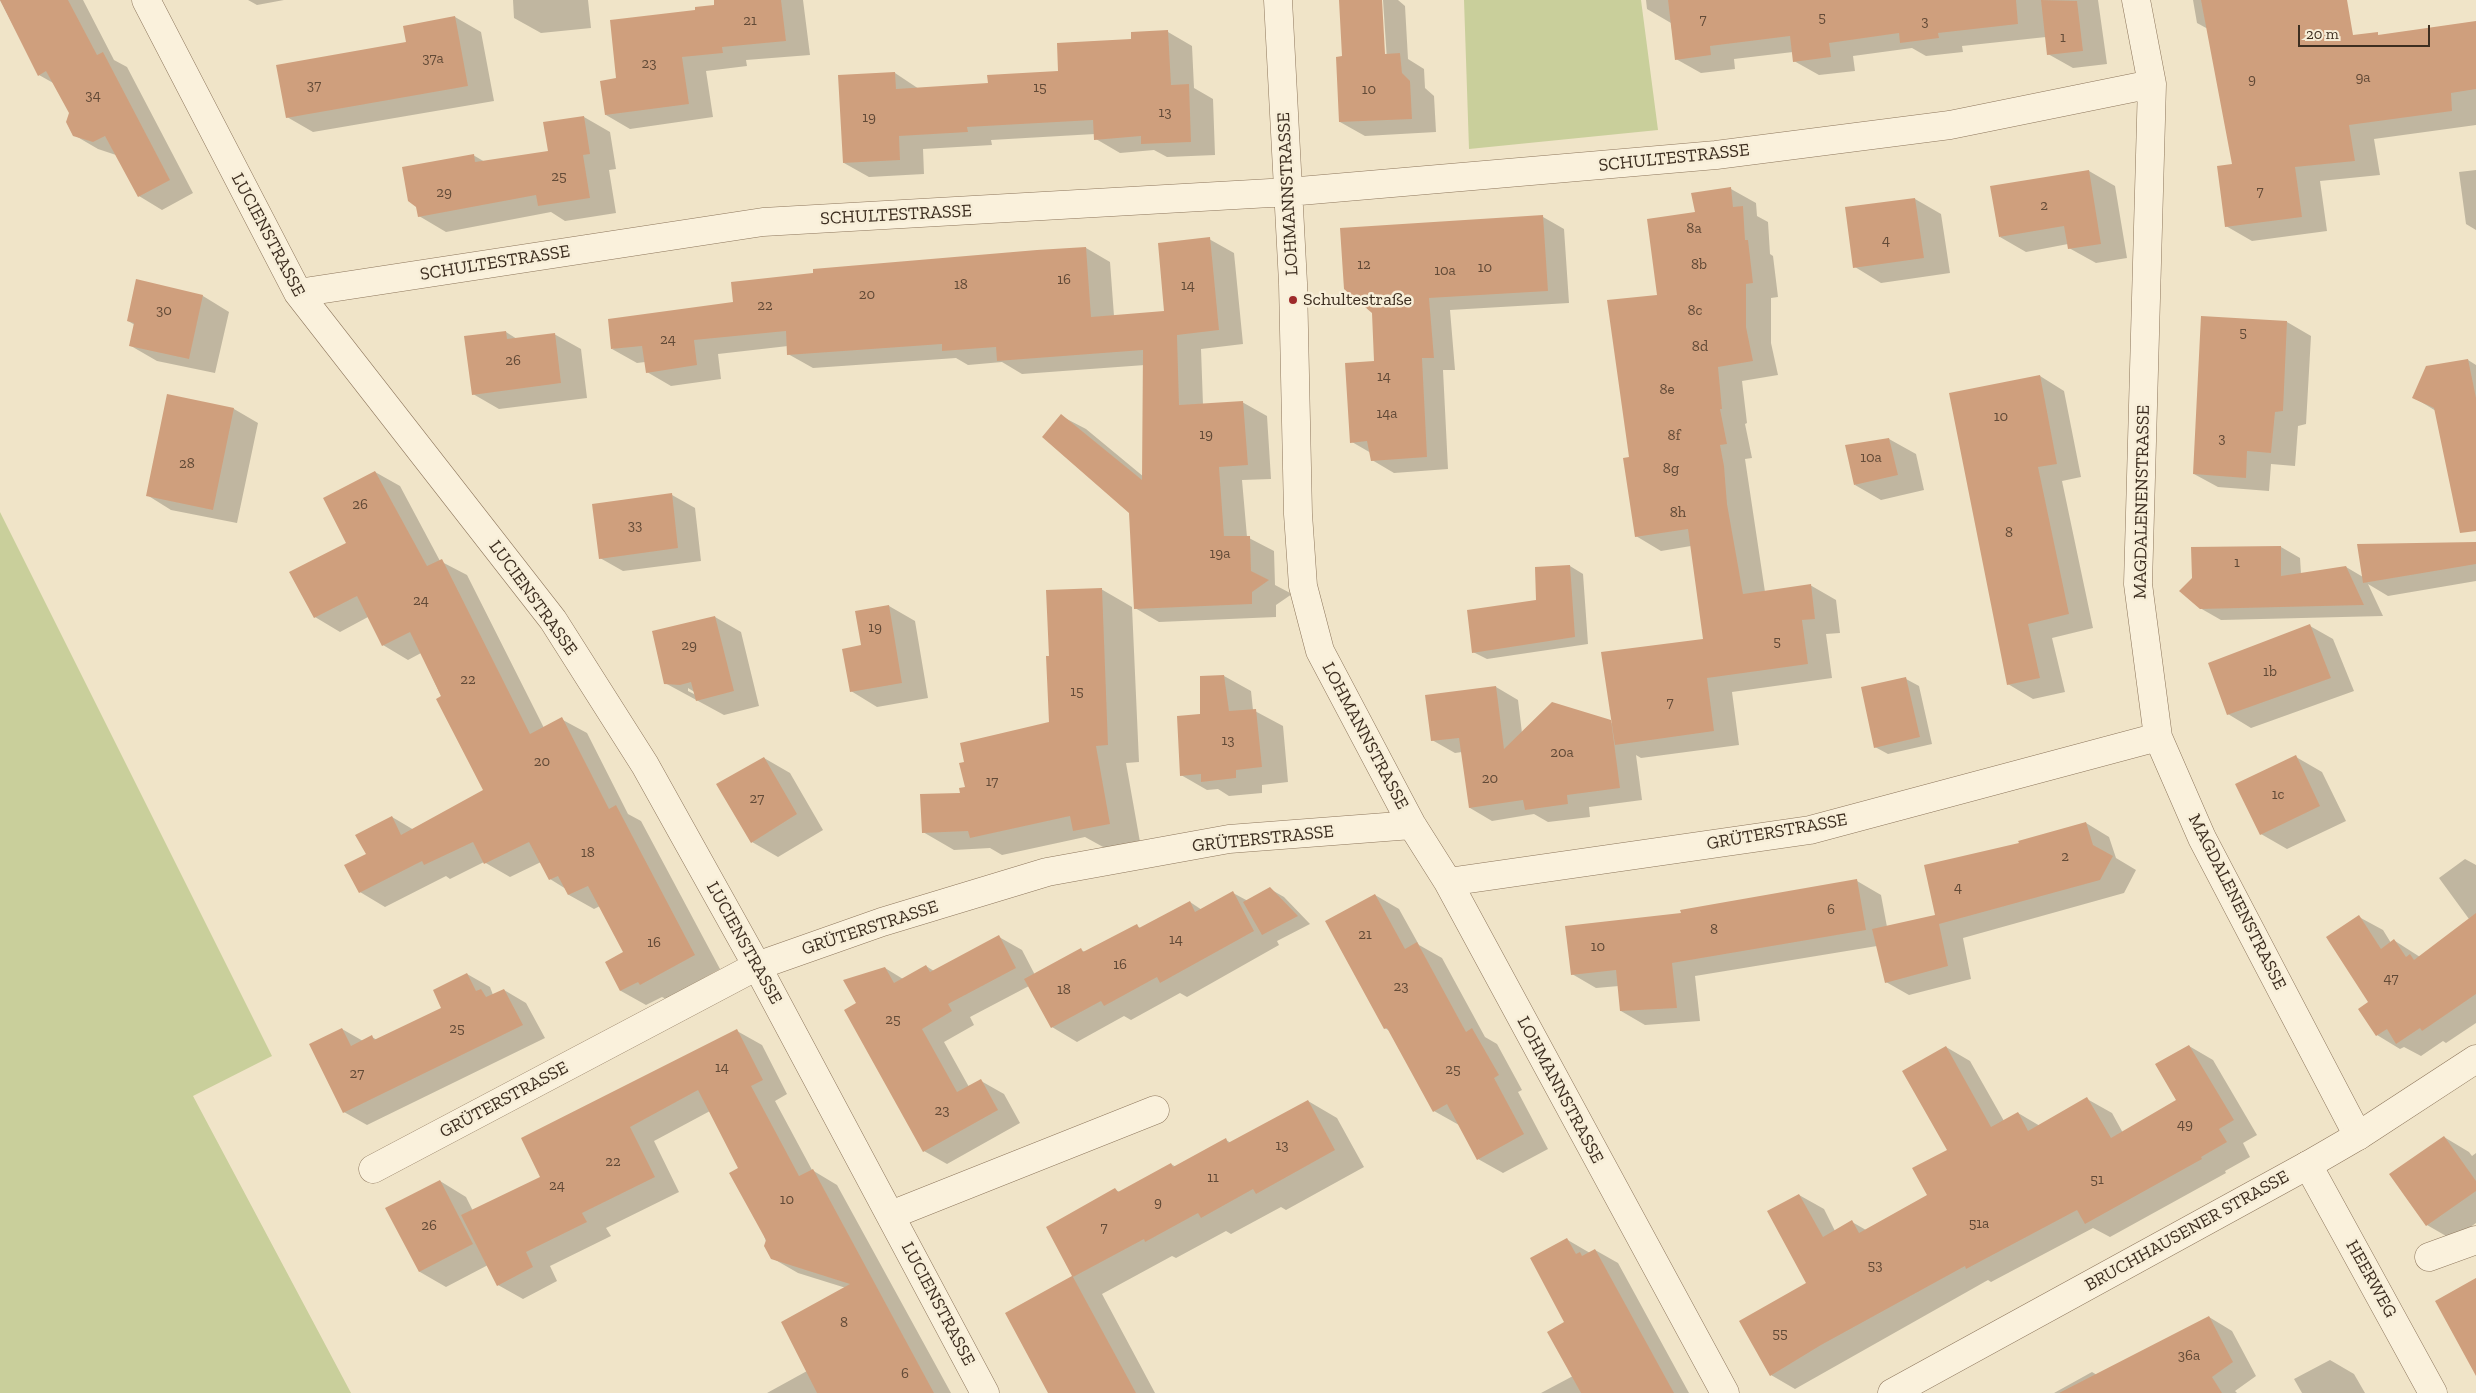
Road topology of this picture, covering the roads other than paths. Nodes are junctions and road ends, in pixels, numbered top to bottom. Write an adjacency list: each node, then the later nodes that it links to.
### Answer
1 (146, 0): 6 (street, LUCIENSTRASSE)
2 (1278, 0): 5 (street, LOHMANNSTRASSE)
3 (2136, 0): 4 (street, MAGDALENENSTRASSE)
4 (2152, 84): 5 (street, SCHULTESTRASSE); 7 (street, MAGDALENENSTRASSE)
5 (1288, 192): 6 (street, SCHULTESTRASSE); 8 (street, LOHMANNSTRASSE)
6 (298, 293): 10 (street, LUCIENSTRASSE)
7 (2158, 737): 9 (street, GRÜTERSTRASSE); 13 (street, MAGDALENENSTRASSE)
8 (1412, 825): 9 (street, LOHMANNSTRASSE); 10 (street, GRÜTERSTRASSE)
9 (1448, 882): 20 (street, LOHMANNSTRASSE)
10 (757, 966): 15 (street, GRÜTERSTRASSE); 16 (street, LUCIENSTRASSE)
11 (2476, 1059): 13 (street, BRUCHHAUSENER STRASSE)
12 (1155, 1110): 16 (street)
13 (2358, 1136): 14 (street, BRUCHHAUSENER STRASSE)
14 (2308, 1165): 21 (street, BRUCHHAUSENER STRASSE); 22 (street, HEERWEG)
15 (372, 1169)
16 (891, 1215): 19 (street, LUCIENSTRASSE)
17 (2476, 1240): 18 (street)
18 (2429, 1257)
19 (985, 1393)
20 (1725, 1393)
21 (1892, 1393)
22 (2433, 1393)

